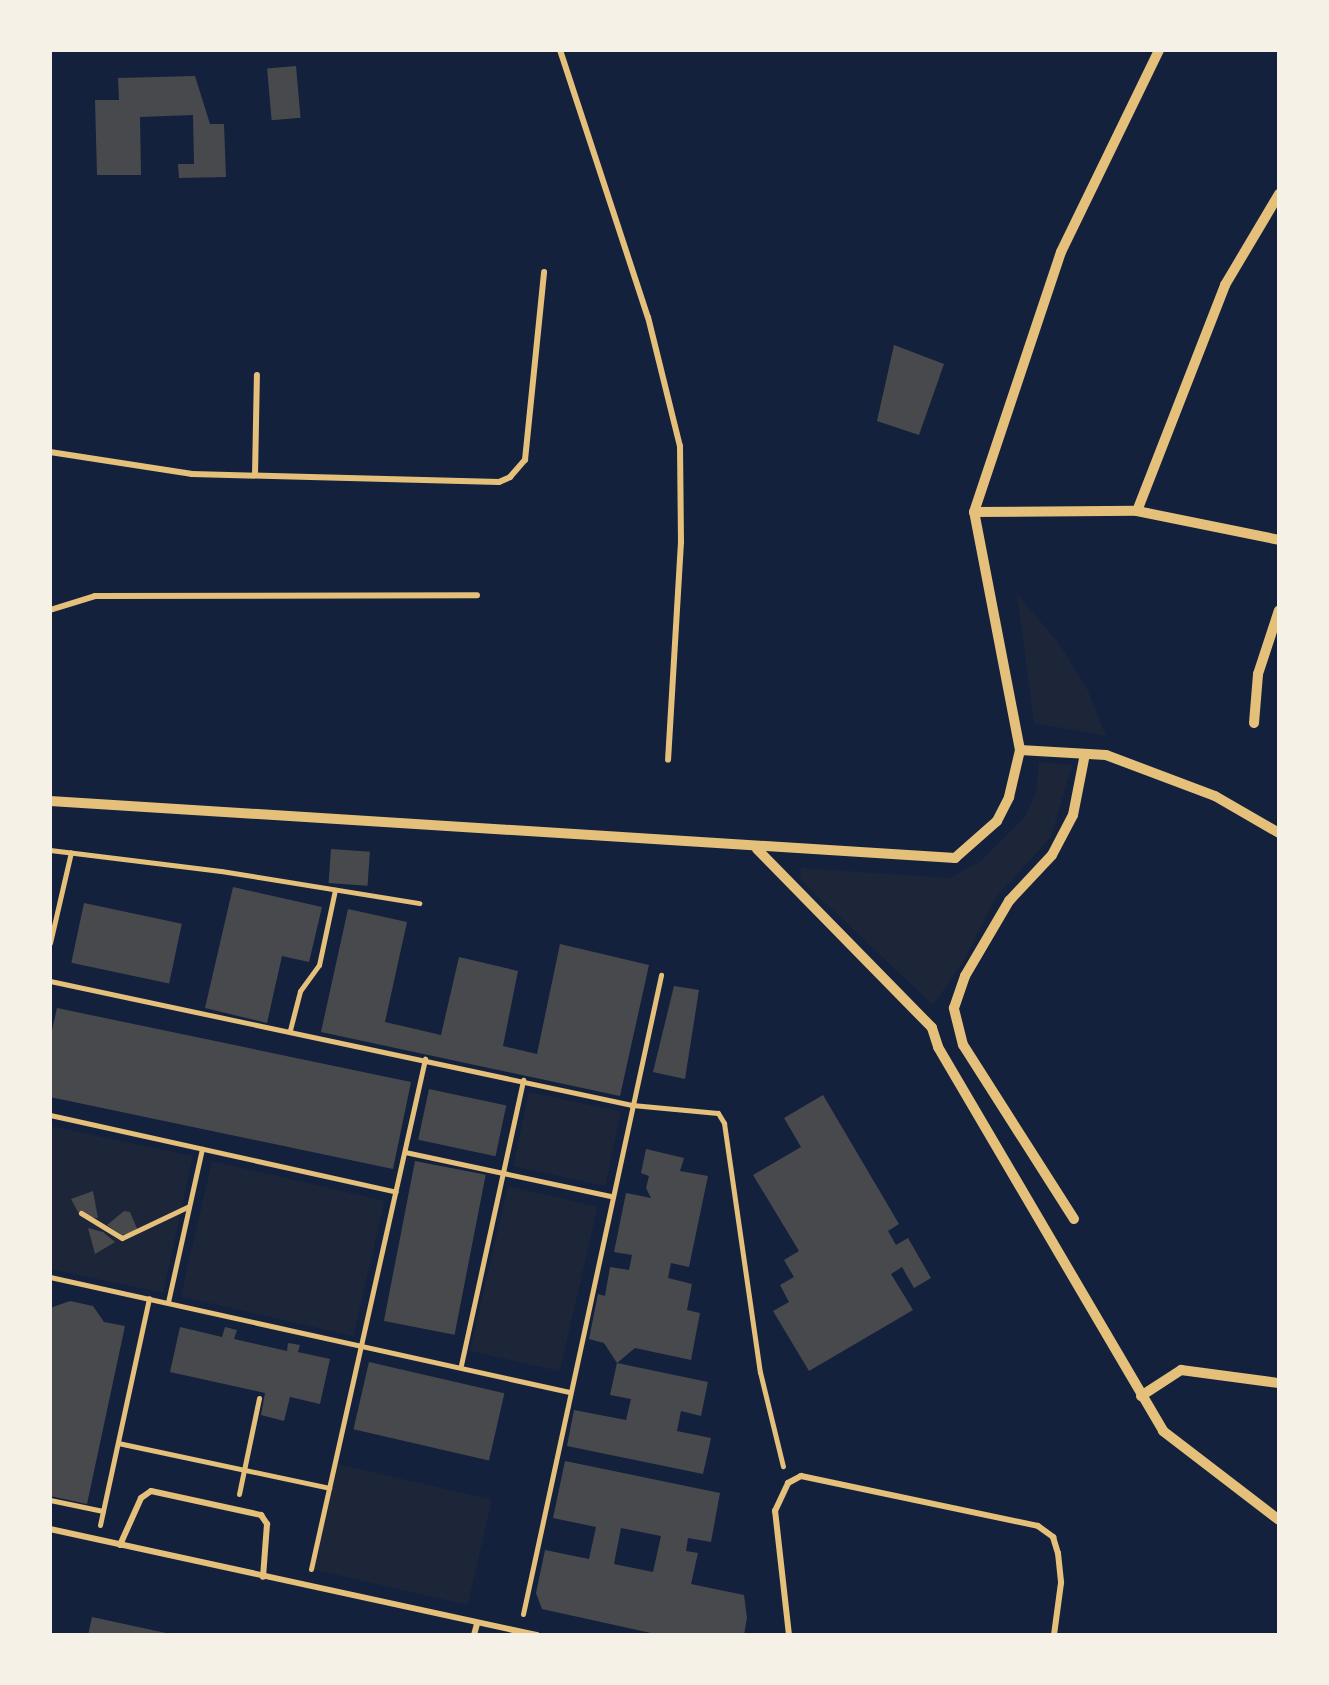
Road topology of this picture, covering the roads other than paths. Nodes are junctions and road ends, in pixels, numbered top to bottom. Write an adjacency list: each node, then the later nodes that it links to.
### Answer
1 (560, 50): 17 (lane)
2 (1159, 50): 9 (street)
3 (1278, 198): 8 (street)
4 (544, 272): 7 (lane)
5 (257, 375): 7 (lane)
6 (50, 452): 7 (lane)
7 (256, 476)
8 (1137, 511): 9 (street); 10 (street)
9 (974, 512): 15 (street)
10 (1279, 540)
11 (477, 596): 12 (lane)
12 (50, 610)
13 (1279, 610): 14 (street)
14 (1254, 724)
15 (1020, 750): 16 (street); 20 (street)
16 (1086, 754): 19 (street); 21 (street)
17 (668, 760)
18 (50, 801): 20 (street)
19 (1279, 834)
20 (756, 848): 23 (street)
21 (1074, 1220)
22 (1279, 1383): 23 (street)
23 (1141, 1396): 24 (street)
24 (1279, 1520)
25 (50, 1530): 26 (lane)
26 (120, 1545): 27 (lane); 27 (lane)
27 (263, 1577): 28 (lane)
28 (477, 1624): 29 (lane); 30 (lane)
29 (474, 1635)
30 (538, 1635)
31 (788, 1635): 32 (lane)
32 (1054, 1635)

